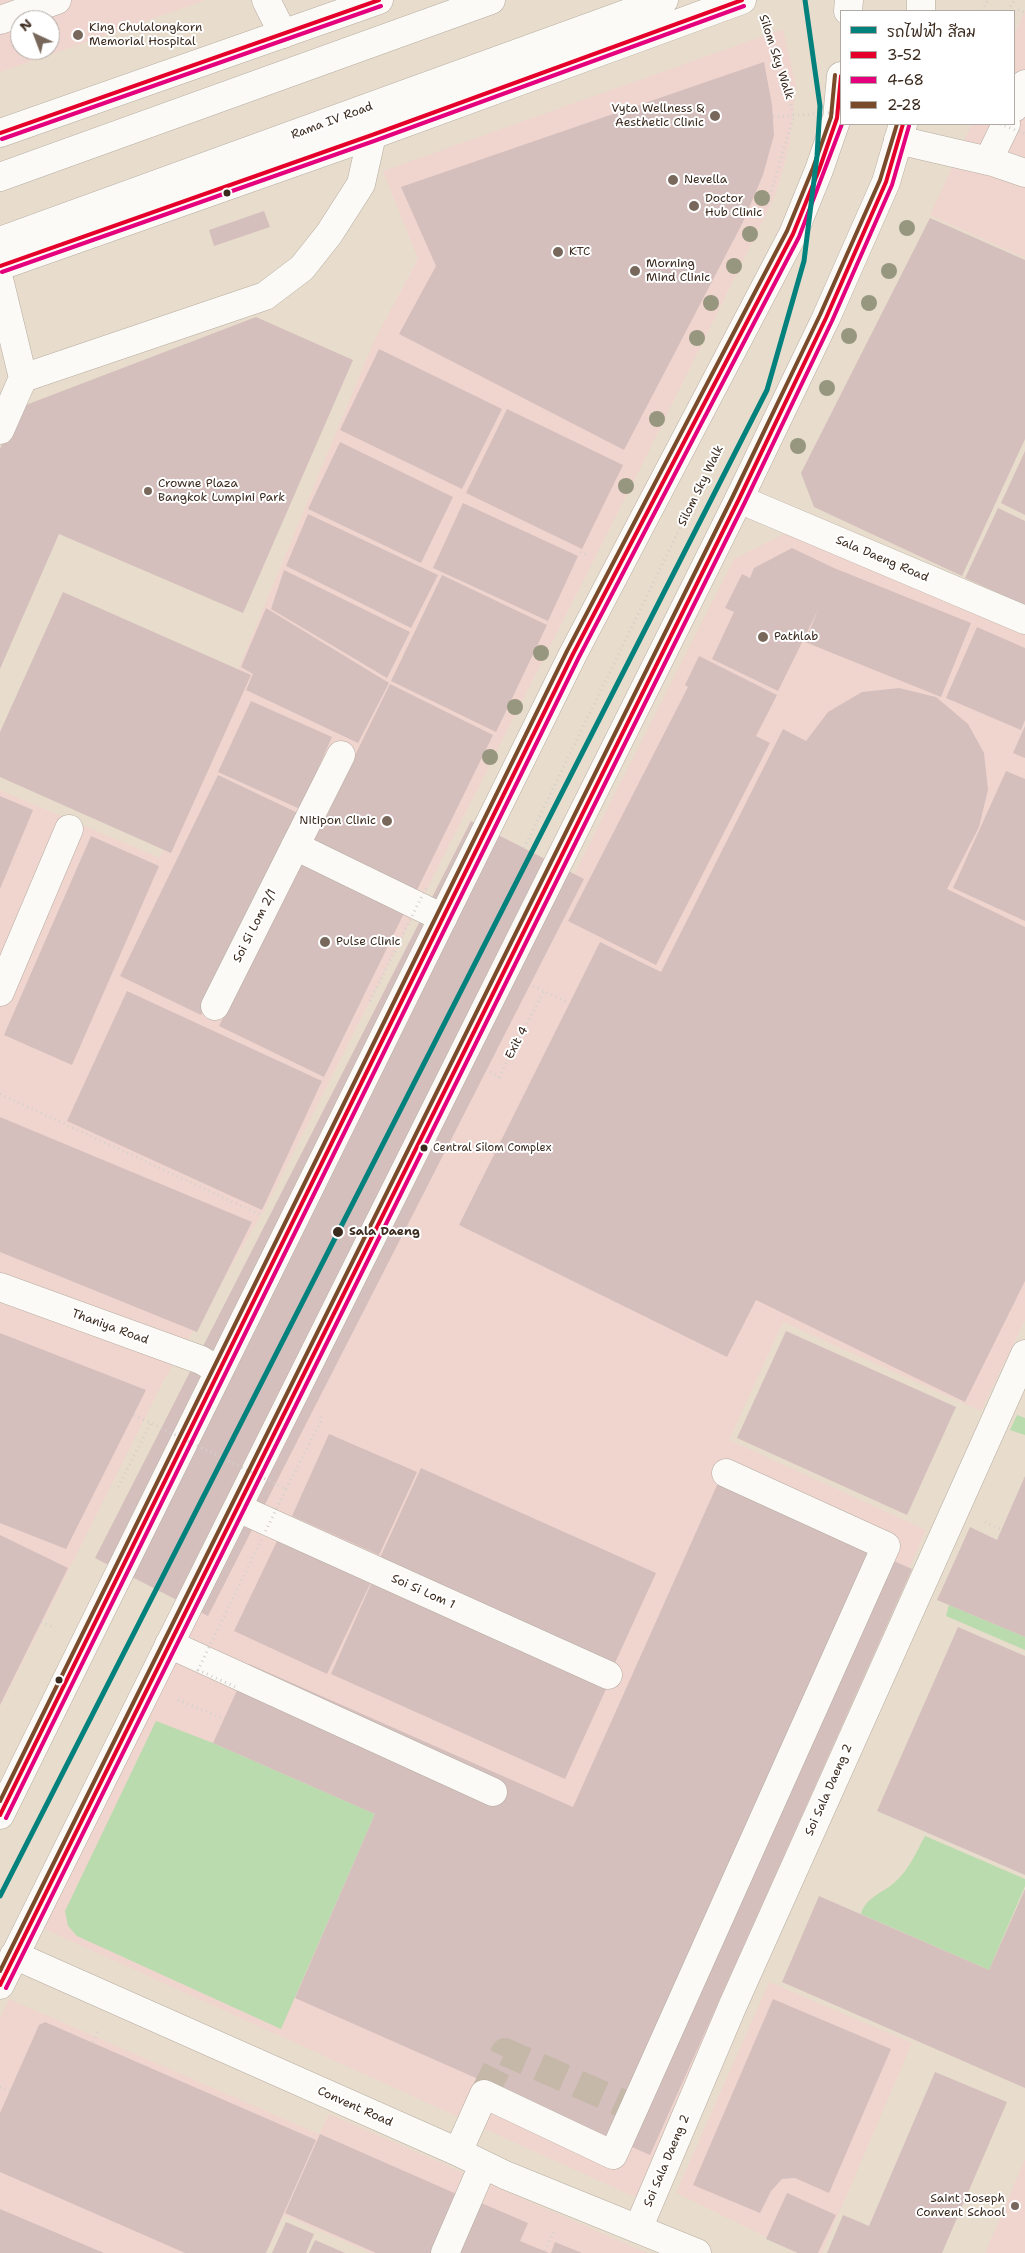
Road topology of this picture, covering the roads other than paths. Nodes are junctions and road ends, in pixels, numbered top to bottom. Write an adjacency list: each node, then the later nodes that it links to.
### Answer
1 (57, 0): 7 (main road)
2 (266, 0): 8 (main road)
3 (379, 0): 8 (main road)
4 (491, 0): 18 (main road)
5 (664, 0): 19 (main road, Rama IV Road)
6 (742, 0): 15 (main road, Rama IV Road)
7 (0, 20)
8 (283, 34): 14 (main road)
9 (1025, 84): 11 (main road)
10 (840, 86): 29 (main road)
11 (1015, 106)
12 (1006, 125): 16 (main road)
13 (901, 132): 16 (main road); 24 (main road)
14 (0, 133)
15 (372, 135): 20 (main road, Rama IV Road); 22 (main road)
16 (993, 162): 17 (main road)
17 (1025, 173)
18 (0, 177)
19 (0, 241)
20 (0, 266)
21 (0, 283): 22 (main road)
22 (23, 378): 23 (main road)
23 (0, 430)
24 (739, 499): 25 (main road, Sala Daeng Road); 36 (main road)
25 (1025, 620)
26 (341, 755): 28 (main road, Soi Si Lom 2/1)
27 (69, 829): 30 (main road)
28 (295, 846): 29 (main road); 31 (main road, Soi Si Lom 2/1)
29 (443, 918): 34 (main road)
30 (0, 992)
31 (215, 1006)
32 (0, 1287): 34 (main road, Thaniya Road)
33 (1025, 1354): 45 (main road, Soi Sala Daeng 2)
34 (218, 1370): 40 (main road)
35 (726, 1473): 43 (main road)
36 (238, 1508): 37 (main road); 38 (main road, Soi Si Lom 1)
37 (169, 1644): 39 (main road); 41 (main road)
38 (608, 1675)
39 (493, 1792)
40 (3, 1799)
41 (14, 1955): 42 (main road); 43 (main road, Convent Road)
42 (0, 1986)
43 (458, 2152): 44 (main road, Convent Road)
44 (483, 2165): 45 (main road, Convent Road); 46 (main road)
45 (638, 2229): 47 (main road, Convent Road)
46 (445, 2253)
47 (697, 2253)

